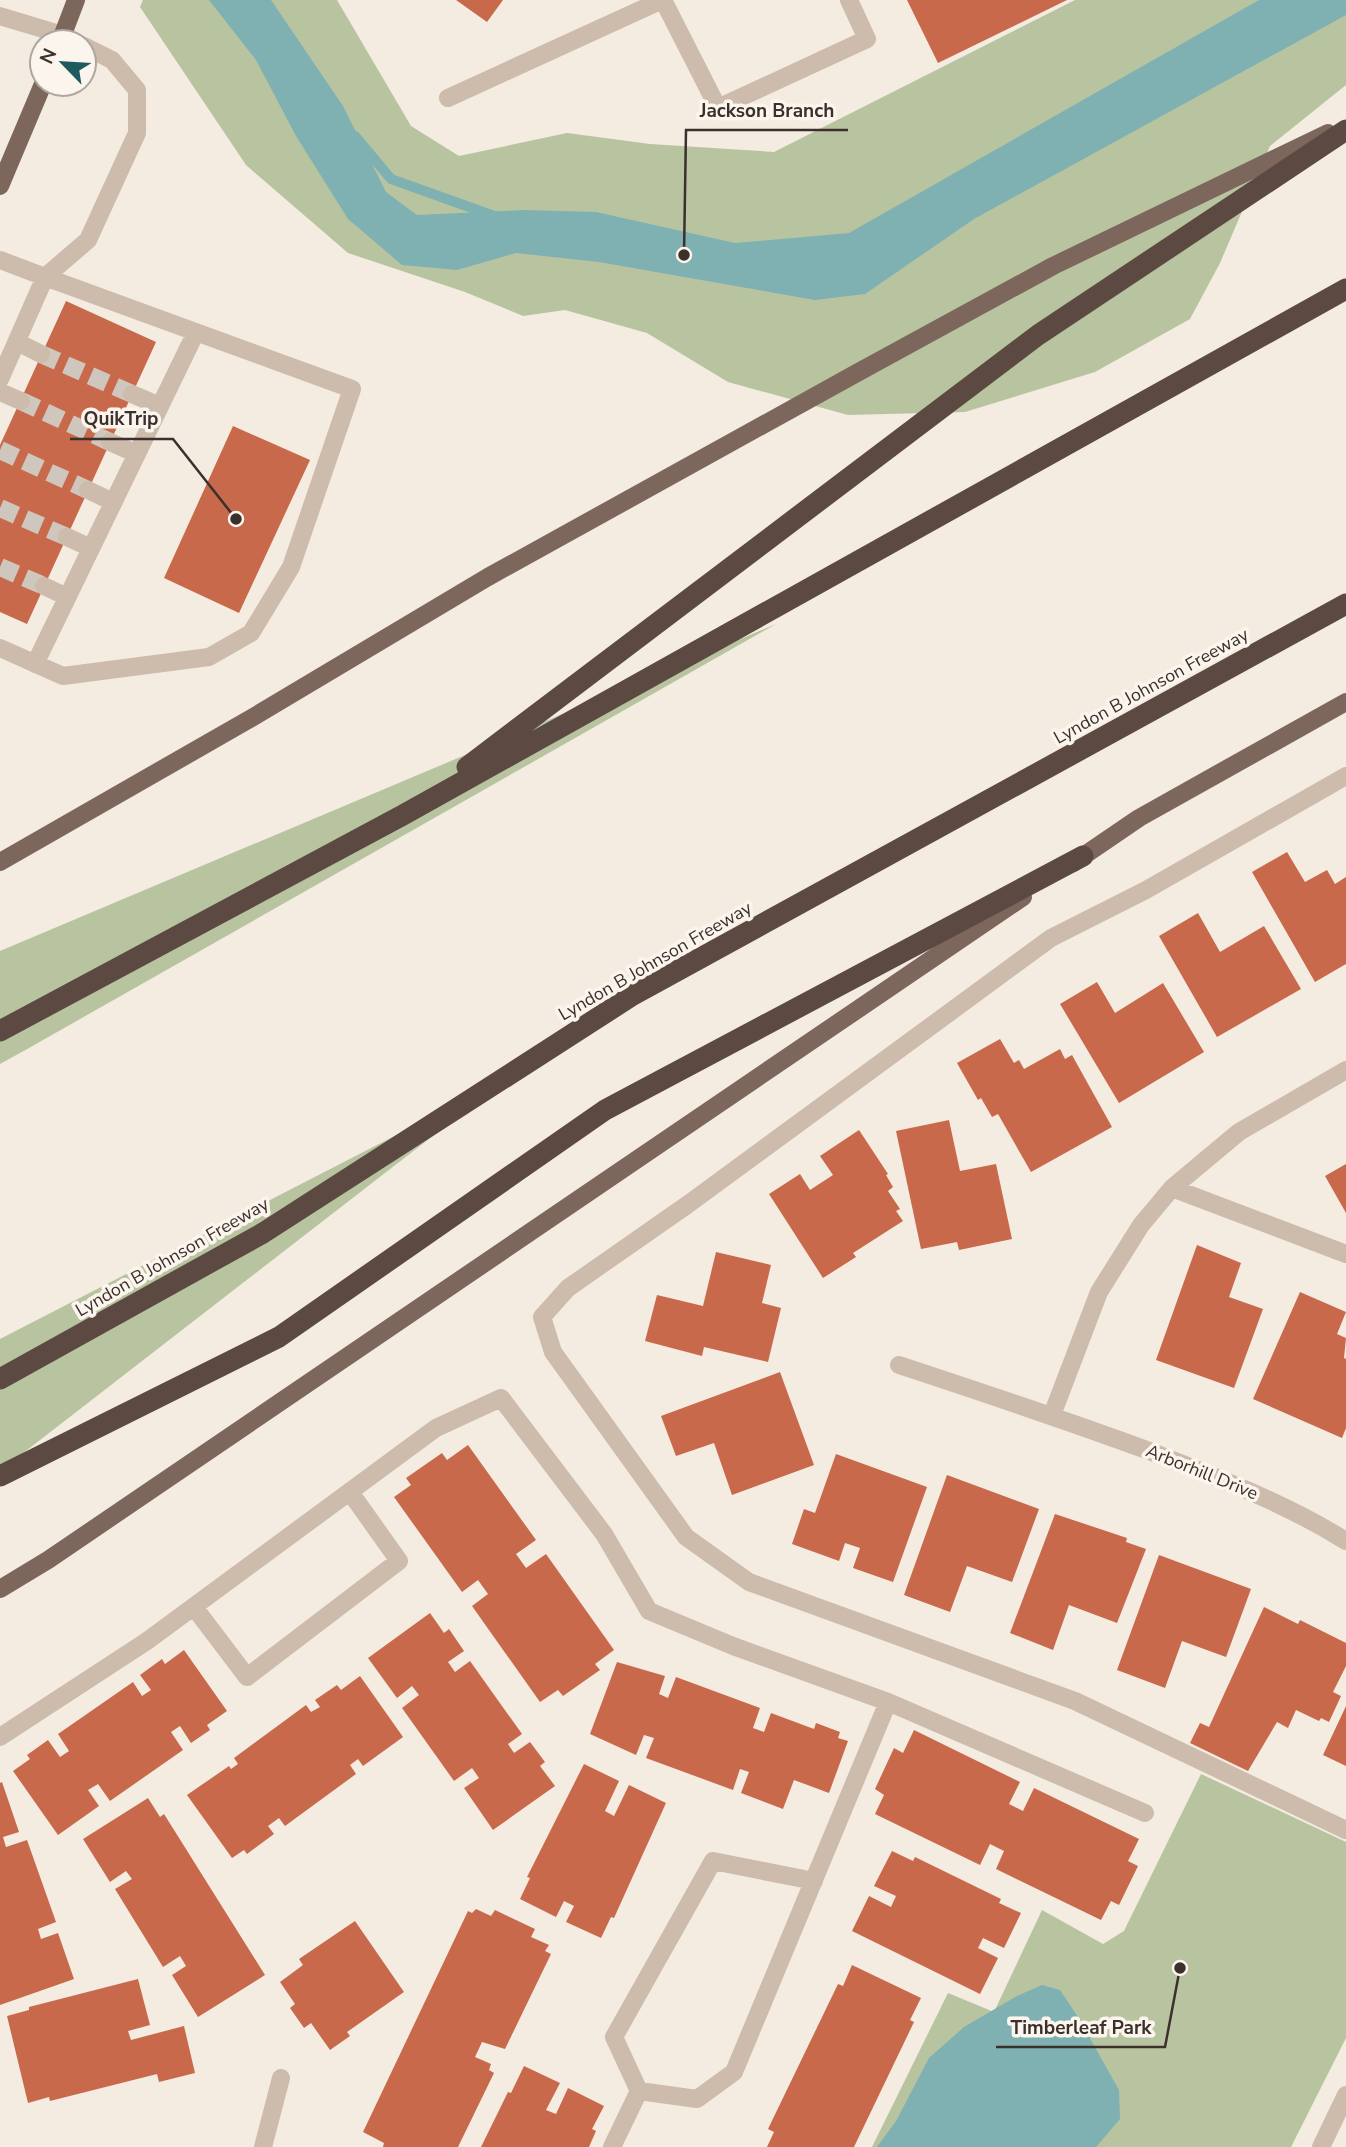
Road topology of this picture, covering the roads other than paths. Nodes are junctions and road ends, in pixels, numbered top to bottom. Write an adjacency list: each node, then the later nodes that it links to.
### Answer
1 (76, 0): 6 (main road)
2 (662, 0): 3 (street); 9 (street)
3 (849, 0)
4 (0, 16): 5 (street)
5 (33, 28)
6 (69, 28)
7 (98, 53): 14 (street)
8 (37, 98): 12 (main road)
9 (448, 98)
10 (1346, 124): 39 (main road)
11 (1346, 130): 37 (highway)
12 (0, 186)
13 (0, 260): 14 (street)
14 (46, 278): 16 (street); 17 (street)
15 (1346, 289): 37 (highway)
16 (196, 332): 23 (street); 34 (street)
17 (17, 342): 18 (street); 19 (street)
18 (41, 354)
19 (0, 379)
20 (0, 392): 22 (street)
21 (131, 394): 23 (street)
22 (20, 401)
23 (160, 406): 25 (street)
24 (110, 442): 25 (street)
25 (137, 454): 27 (street)
26 (88, 490): 27 (street)
27 (114, 502): 29 (street)
28 (67, 537): 29 (street)
29 (91, 548): 31 (street)
30 (44, 586): 31 (street)
31 (67, 597): 34 (street)
32 (1345, 605): 45 (highway, Lyndon B Johnson Freeway)
33 (0, 648): 34 (street)
34 (35, 664)
35 (1346, 702): 38 (main road)
36 (1346, 776): 55 (street)
37 (403, 815): 40 (highway)
38 (1083, 856): 47 (highway); 50 (main road)
39 (0, 862)
40 (0, 1031)
41 (1346, 1070): 42 (street)
42 (1172, 1188): 43 (street); 46 (street)
43 (1346, 1254)
44 (899, 1365): 46 (street, Arborhill Drive)
45 (0, 1379)
46 (1052, 1415): 49 (street, Arborhill Drive)
47 (0, 1476)
48 (350, 1492): 51 (street); 51 (street); 52 (street)
49 (1346, 1541)
50 (0, 1589)
51 (194, 1606): 53 (street)
52 (888, 1702): 54 (street); 56 (street)
53 (0, 1737)
54 (1145, 1813)
55 (1346, 1830)
56 (814, 1881): 58 (street); 58 (street)
57 (281, 2078): 60 (street)
58 (639, 2091): 61 (street)
59 (1346, 2095): 62 (street)
60 (263, 2147)
61 (612, 2147)
62 (1321, 2147)

